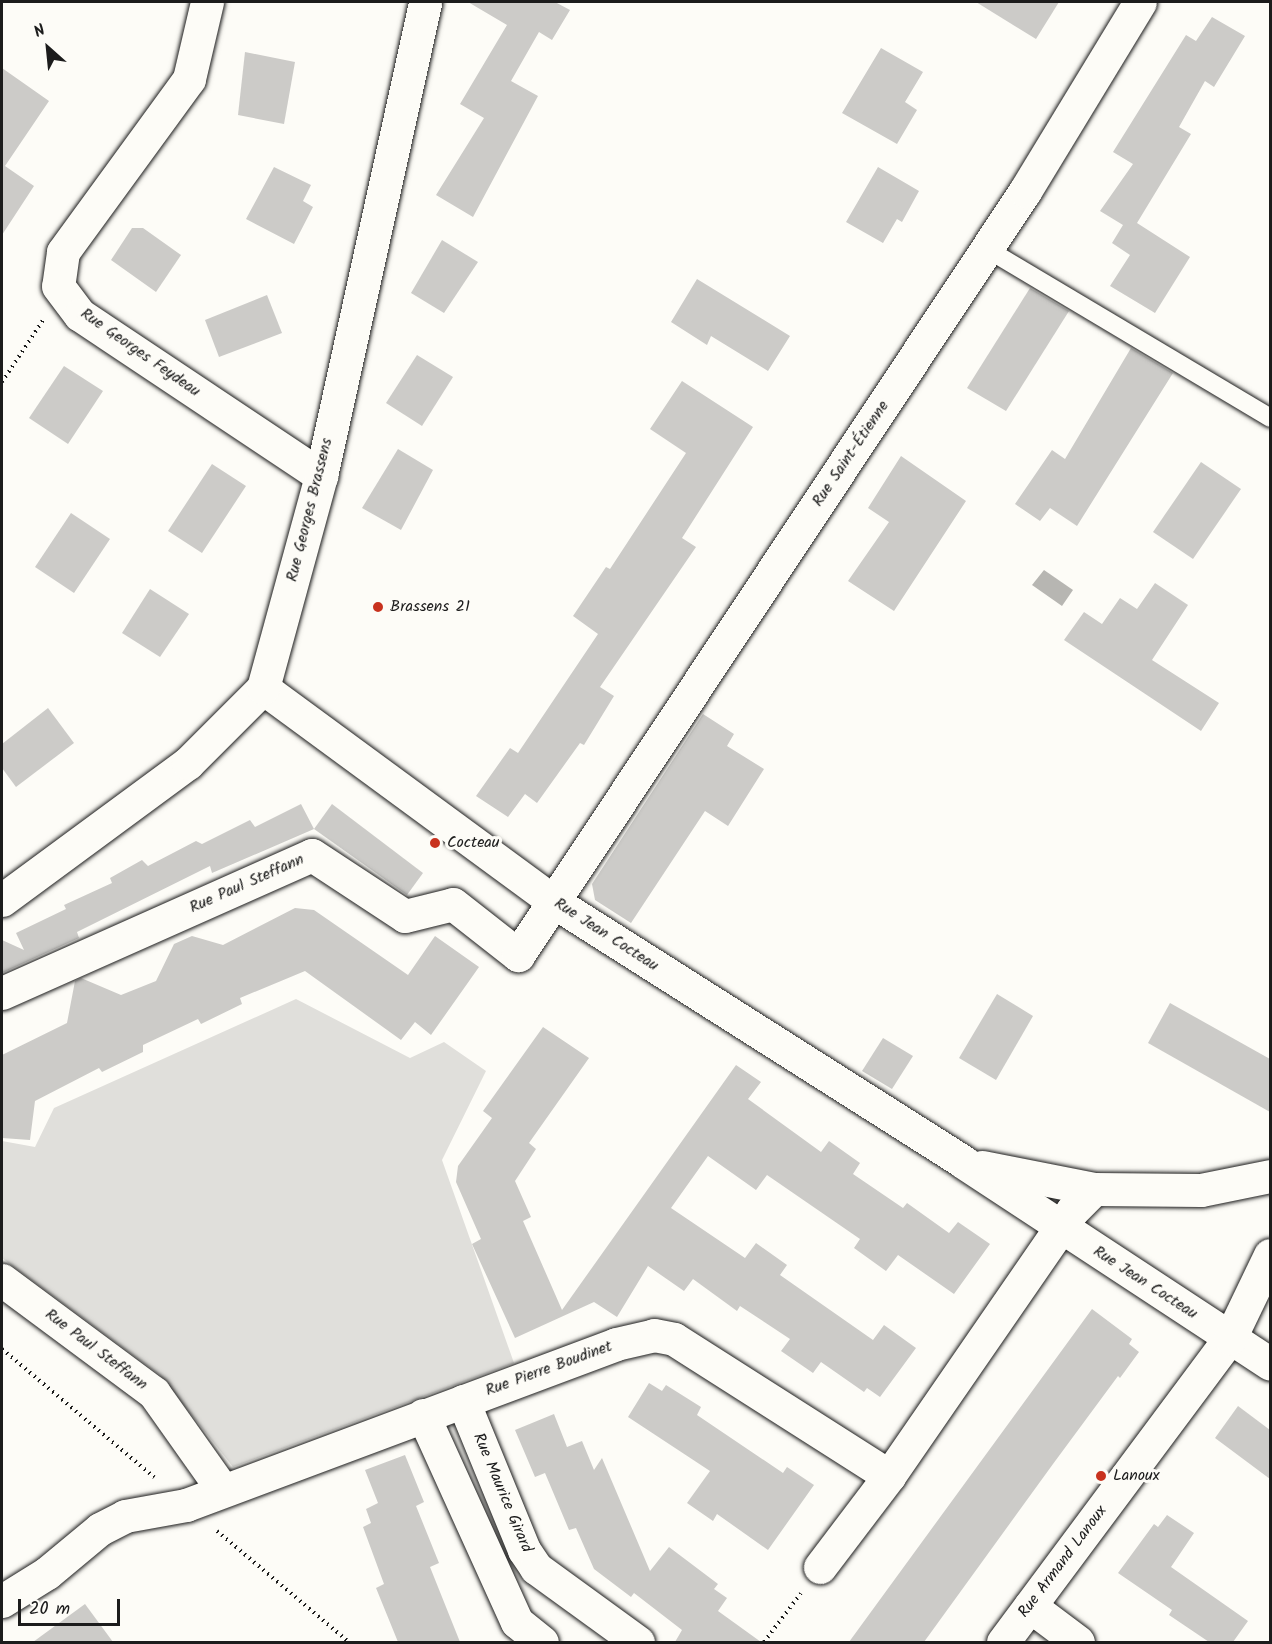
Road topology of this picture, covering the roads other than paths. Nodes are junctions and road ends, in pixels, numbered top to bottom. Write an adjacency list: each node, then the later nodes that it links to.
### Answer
1 (207, 2): 6 (street, Rue Georges Feydeau)
2 (425, 2): 6 (street, Rue Georges Brassens)
3 (1140, 2): 4 (street, Rue Saint-Étienne)
4 (987, 249): 5 (lane); 9 (street, Rue Saint-Étienne)
5 (1270, 418)
6 (321, 476): 7 (street, Rue Georges Brassens)
7 (263, 688): 8 (street, Rue Georges Brassens); 9 (street, Rue Jean Cocteau)
8 (2, 900)
9 (554, 902): 10 (street, Rue Paul Steffann); 11 (street, Rue Jean Cocteau)
10 (2, 993)
11 (963, 1162): 13 (street, Rue Jean Cocteau); 14 (street, Rue Jean Cocteau)
12 (1270, 1176): 13 (street, Rue Jean Cocteau)
13 (1094, 1189): 14 (street)
14 (1060, 1228): 17 (street, Rue Jean Cocteau); 21 (street)
15 (1270, 1255): 17 (street, Rue Armand Lanoux)
16 (2, 1280): 22 (street, Rue Paul Steffann)
17 (1230, 1338): 18 (street, Rue Jean Cocteau); 25 (street, Rue Armand Lanoux)
18 (1270, 1364)
19 (463, 1401): 20 (street, Rue Pierre Boudinet); 21 (street, Rue Pierre Boudinet); 27 (street, Rue Maurice Girard)
20 (423, 1415): 22 (street, Rue Pierre Boudinet); 26 (street)
21 (889, 1476): 23 (street)
22 (222, 1489): 24 (street, Rue Pierre Boudinet)
23 (820, 1567)
24 (2, 1601)
25 (1030, 1606): 28 (street, Rue Armand Lanoux); 29 (street)
26 (542, 1642)
27 (638, 1642)
28 (1003, 1642)
29 (1078, 1642)

